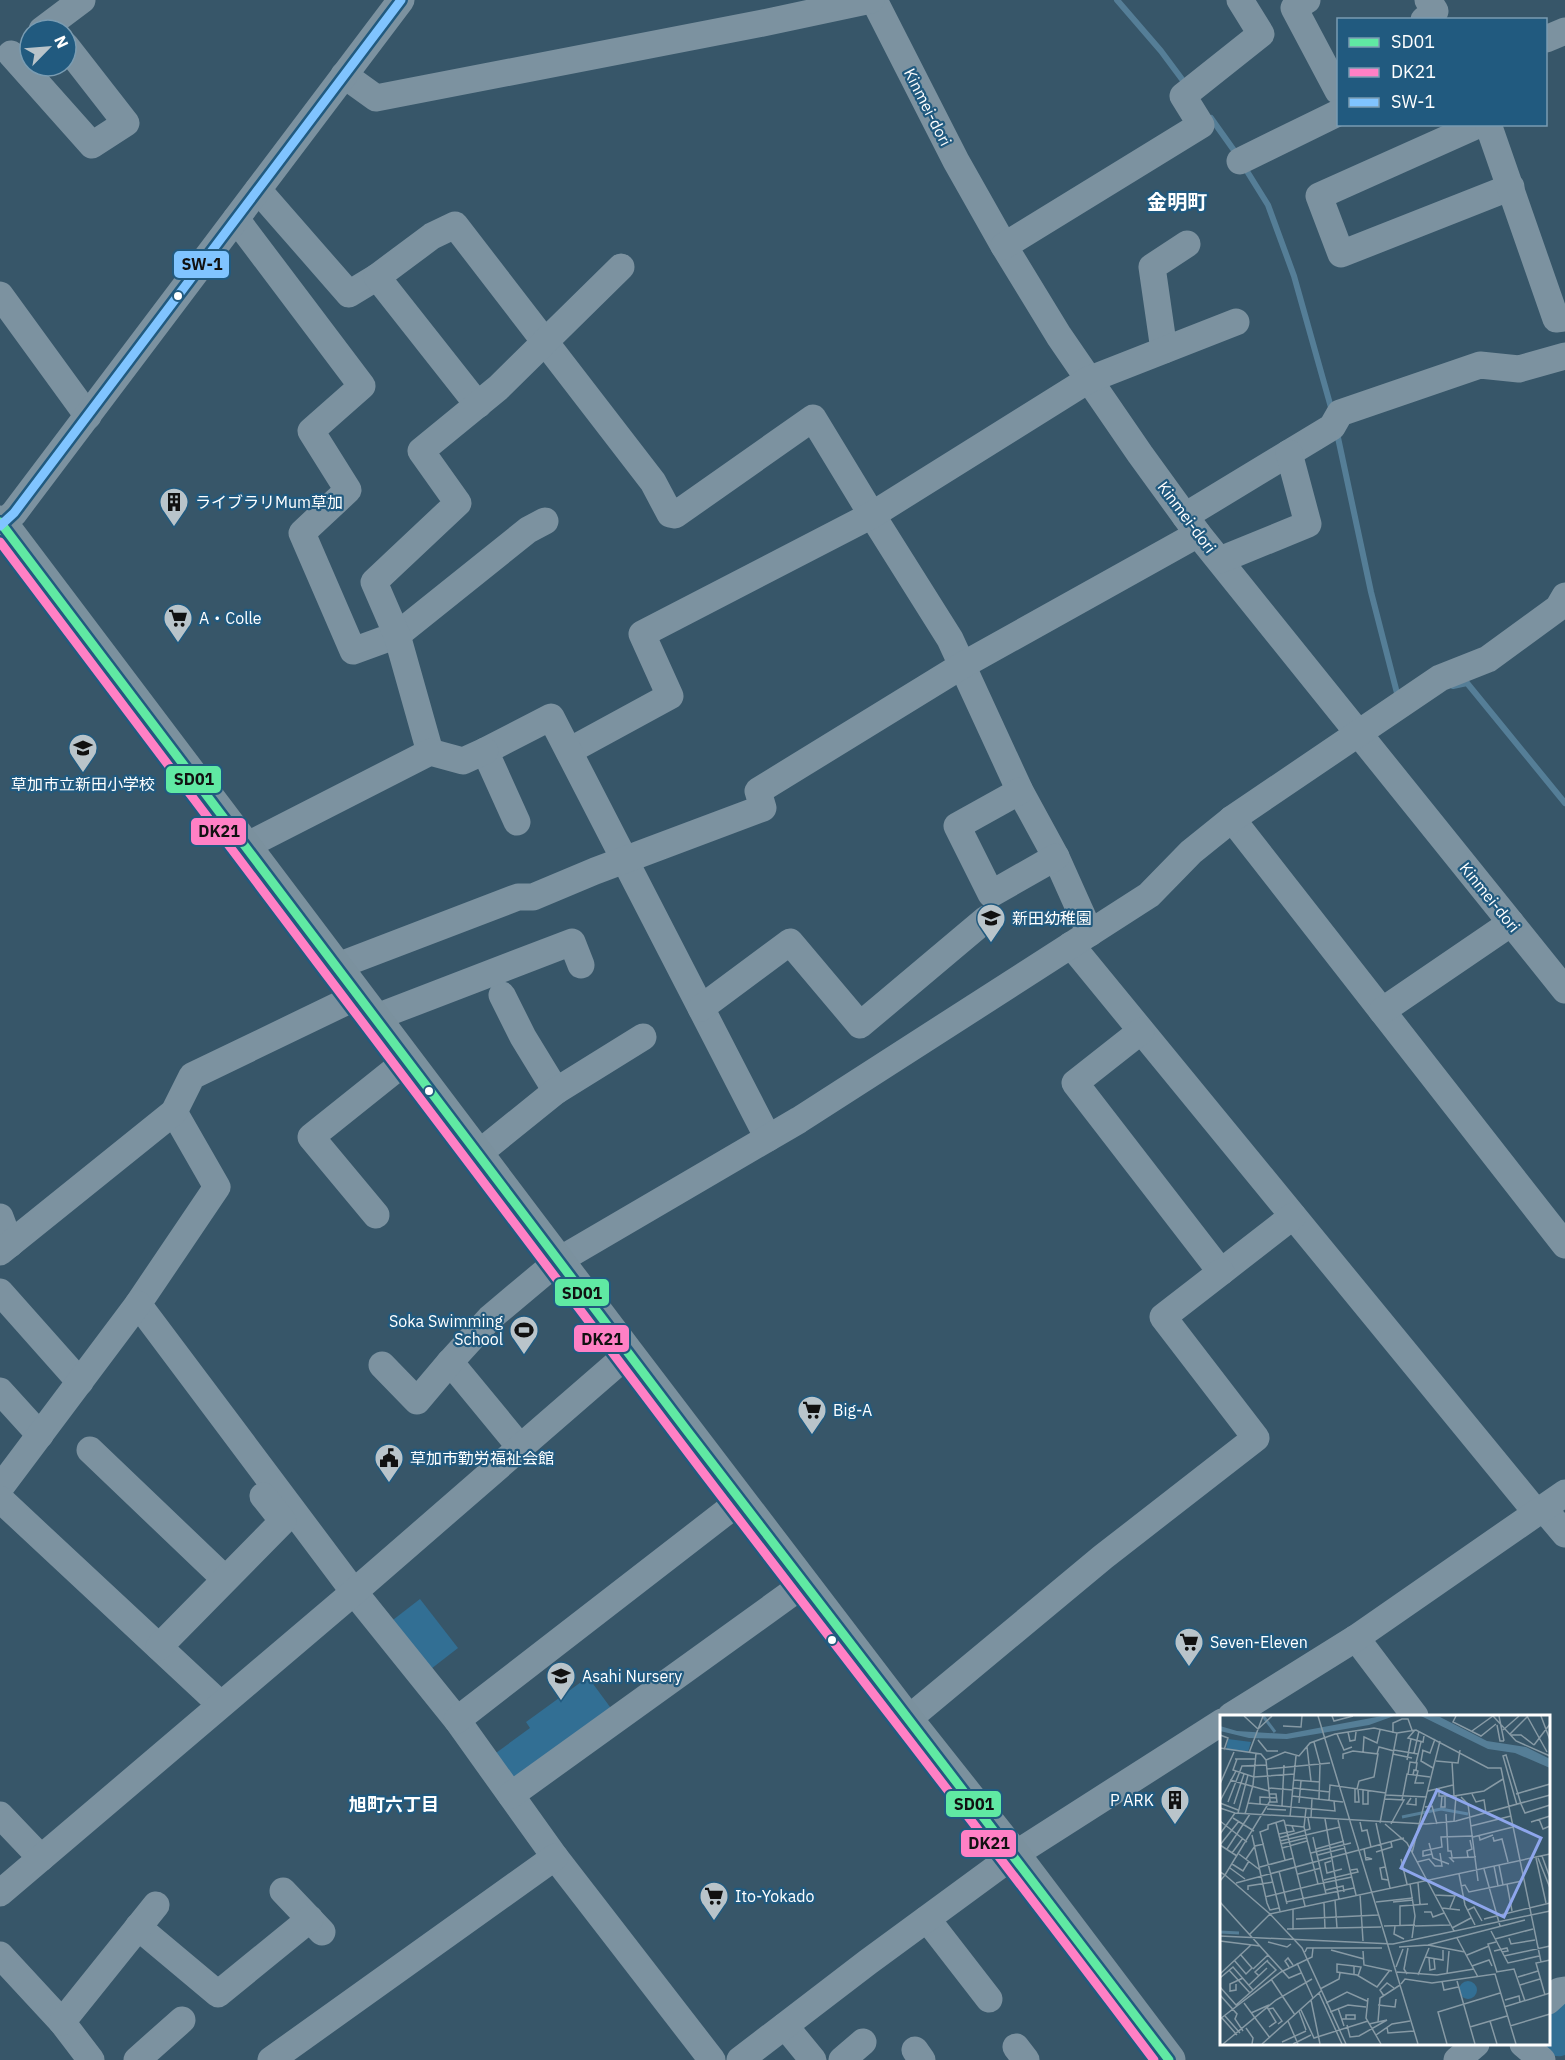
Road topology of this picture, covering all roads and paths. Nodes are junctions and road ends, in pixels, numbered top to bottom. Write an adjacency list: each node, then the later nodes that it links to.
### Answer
1 (82, 0): 7 (street)
2 (401, 0): 12 (street)
3 (872, 0): 12 (street); 23 (street, Kinmei-dori)
4 (1240, 0): 23 (street)
5 (1307, 0): 14 (street)
6 (1428, 0): 8 (street)
7 (56, 18)
8 (1426, 18)
9 (1565, 31): 10 (street)
10 (1547, 38)
11 (78, 61): 13 (street)
12 (344, 75): 20 (street)
13 (59, 78)
14 (1337, 90)
15 (1337, 113): 18 (street)
16 (1476, 126): 19 (street)
17 (1489, 126): 19 (street)
18 (1240, 161)
19 (1511, 187): 27 (street)
20 (258, 190): 21 (street); 25 (street)
21 (236, 219): 34 (street); 42 (street)
22 (1187, 244): 30 (street)
23 (1004, 246): 32 (street, Kinmei-dori)
24 (621, 267): 29 (street)
25 (377, 278): 29 (street); 33 (street)
26 (0, 295): 34 (street)
27 (1565, 318)
28 (1236, 322): 30 (street)
29 (545, 342): 33 (street); 36 (street)
30 (1164, 350): 32 (street)
31 (1565, 356): 35 (street)
32 (1088, 380): 36 (street); 39 (street, Kinmei-dori)
33 (478, 405): 42 (street)
34 (88, 416): 38 (street)
35 (1289, 453): 39 (street); 40 (street)
36 (872, 515): 43 (street); 46 (street)
37 (545, 521): 42 (street)
38 (1, 524): 51 (main road)
39 (1192, 525): 40 (street, Kinmei-dori); 43 (street)
40 (1220, 560): 44 (street, Kinmei-dori)
41 (1565, 596): 44 (street)
42 (397, 635): 47 (street)
43 (963, 665): 48 (street); 53 (street)
44 (1359, 734): 49 (street); 55 (street, Kinmei-dori)
45 (485, 751): 46 (street); 47 (street); 50 (street)
46 (569, 751): 53 (street)
47 (430, 752): 51 (street)
48 (1020, 791): 52 (street); 52 (street)
49 (1232, 819): 56 (street); 63 (street)
50 (517, 822)
51 (246, 846): 61 (main road)
52 (1056, 857): 56 (street)
53 (626, 860): 57 (street); 62 (street)
54 (986, 920): 62 (street)
55 (1511, 923): 59 (street, Kinmei-dori); 63 (street)
56 (1080, 939): 64 (street); 69 (street)
57 (348, 962)
58 (581, 965): 61 (street)
59 (1562, 979)
60 (502, 995): 67 (street)
61 (367, 1008): 66 (main road); 68 (street)
62 (701, 1008): 69 (street)
63 (1382, 1011): 74 (street)
64 (1141, 1031): 72 (street); 77 (street)
65 (643, 1037): 67 (street)
66 (406, 1061): 70 (main road); 71 (street)
67 (556, 1091): 70 (street)
68 (174, 1112): 75 (street); 79 (street)
69 (768, 1138): 76 (street)
70 (478, 1154): 76 (main road)
71 (376, 1215)
72 (1293, 1216): 77 (street); 93 (street)
73 (0, 1217): 75 (street)
74 (1565, 1245)
75 (5, 1248)
76 (558, 1261): 80 (main road); 81 (street)
77 (1221, 1272): 104 (street)
78 (0, 1292): 83 (street)
79 (138, 1304): 83 (street); 97 (street)
80 (628, 1354): 87 (street); 92 (main road)
81 (450, 1362): 82 (street); 87 (street)
82 (382, 1365)
83 (80, 1382): 86 (street)
84 (0, 1391): 86 (street)
85 (186, 1396): 95 (street)
86 (40, 1435): 89 (street)
87 (520, 1447): 97 (street)
88 (90, 1450): 95 (street)
89 (0, 1488)
90 (1565, 1493): 93 (street)
91 (0, 1499): 99 (street)
92 (740, 1501): 96 (main road); 103 (street)
93 (1539, 1510): 94 (street); 98 (street)
94 (1565, 1534)
95 (225, 1579): 99 (street)
96 (804, 1584): 104 (main road); 106 (street)
97 (354, 1592): 100 (street); 103 (street)
98 (1356, 1638): 101 (street); 102 (street)
99 (159, 1647): 100 (street)
100 (220, 1704): 110 (street)
101 (1233, 1715)
102 (1414, 1715)
103 (457, 1720): 106 (street)
104 (907, 1720): 108 (main road)
105 (1220, 1723): 108 (street)
106 (511, 1795): 109 (street)
107 (0, 1815): 110 (street)
108 (1014, 1855): 114 (street); 133 (main road)
109 (555, 1857): 128 (street); 129 (street)
110 (41, 1858): 112 (street)
111 (283, 1891): 115 (street)
112 (0, 1893)
113 (156, 1905): 115 (street)
114 (927, 1919): 118 (street); 122 (street)
115 (138, 1927): 121 (street)
116 (4, 1968): 121 (street)
117 (1565, 1990): 119 (street)
118 (989, 1999)
119 (1550, 1999)
120 (182, 2020): 127 (street)
121 (62, 2022): 126 (street)
122 (785, 2025): 130 (street); 131 (street)
123 (863, 2042): 132 (street)
124 (1474, 2045): 134 (street)
125 (1525, 2045): 135 (street)
126 (90, 2060)
127 (137, 2060)
128 (271, 2060)
129 (712, 2060)
130 (740, 2060)
131 (813, 2060)
132 (842, 2060)
133 (1169, 2060)
134 (1457, 2060)
135 (1542, 2060)

